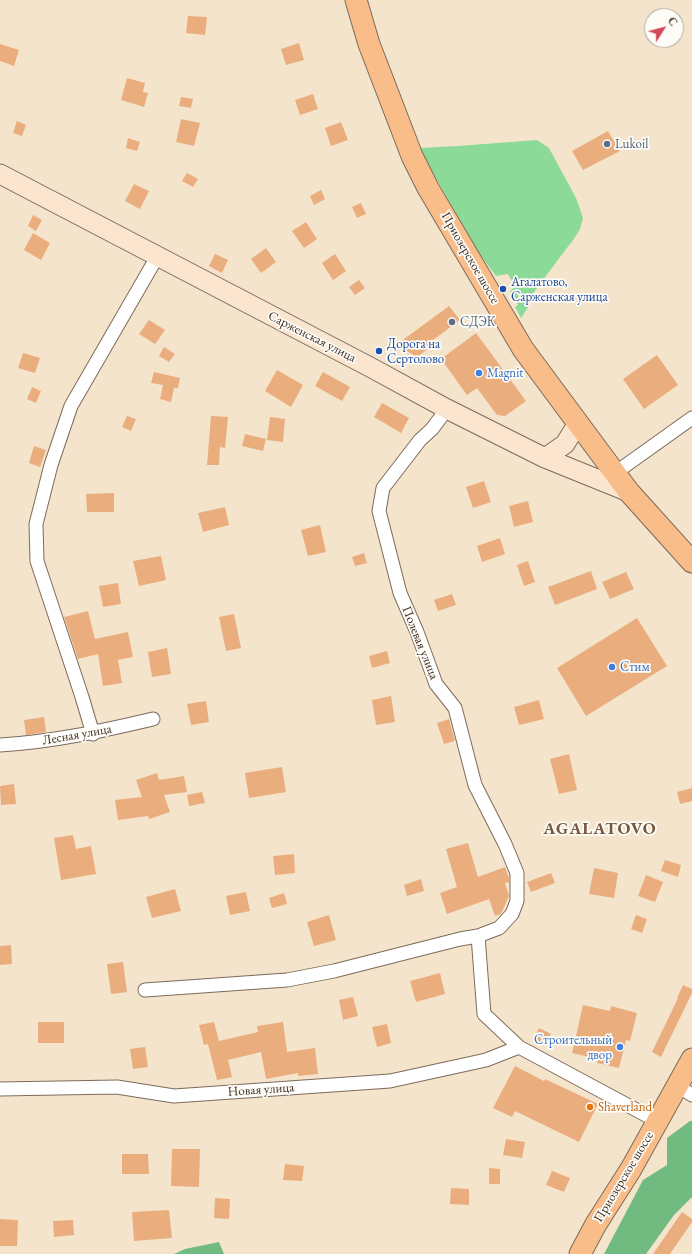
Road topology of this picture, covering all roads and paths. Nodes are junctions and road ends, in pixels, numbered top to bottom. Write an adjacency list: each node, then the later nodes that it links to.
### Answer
1 (356, 0): 6 (main road, Приозерское шоссе)
2 (0, 174): 3 (main road, Сарженская улица)
3 (157, 257): 4 (main road, Сарженская улица); 12 (street)
4 (446, 409): 7 (main road, Сарженская улица); 14 (street, Полевая улица)
5 (692, 418): 8 (street)
6 (578, 423): 7 (main road); 8 (main road, Приозерское шоссе)
7 (545, 458): 9 (main road, Сарженская улица)
8 (615, 473): 9 (main road, Приозерское шоссе)
9 (629, 492): 10 (main road, Приозерское шоссе)
10 (692, 562)
11 (153, 719): 12 (street, Лесная улица)
12 (93, 734): 13 (street, Лесная улица)
13 (0, 745)
14 (478, 936): 15 (street, Полевая улица); 16 (street)
15 (145, 990)
16 (519, 1047): 18 (street, Новая улица); 20 (street)
17 (692, 1059): 19 (main road, Приозерское шоссе)
18 (0, 1089)
19 (685, 1091): 20 (main road, Приозерское шоссе)
20 (657, 1121): 21 (main road, Приозерское шоссе)
21 (580, 1254)

